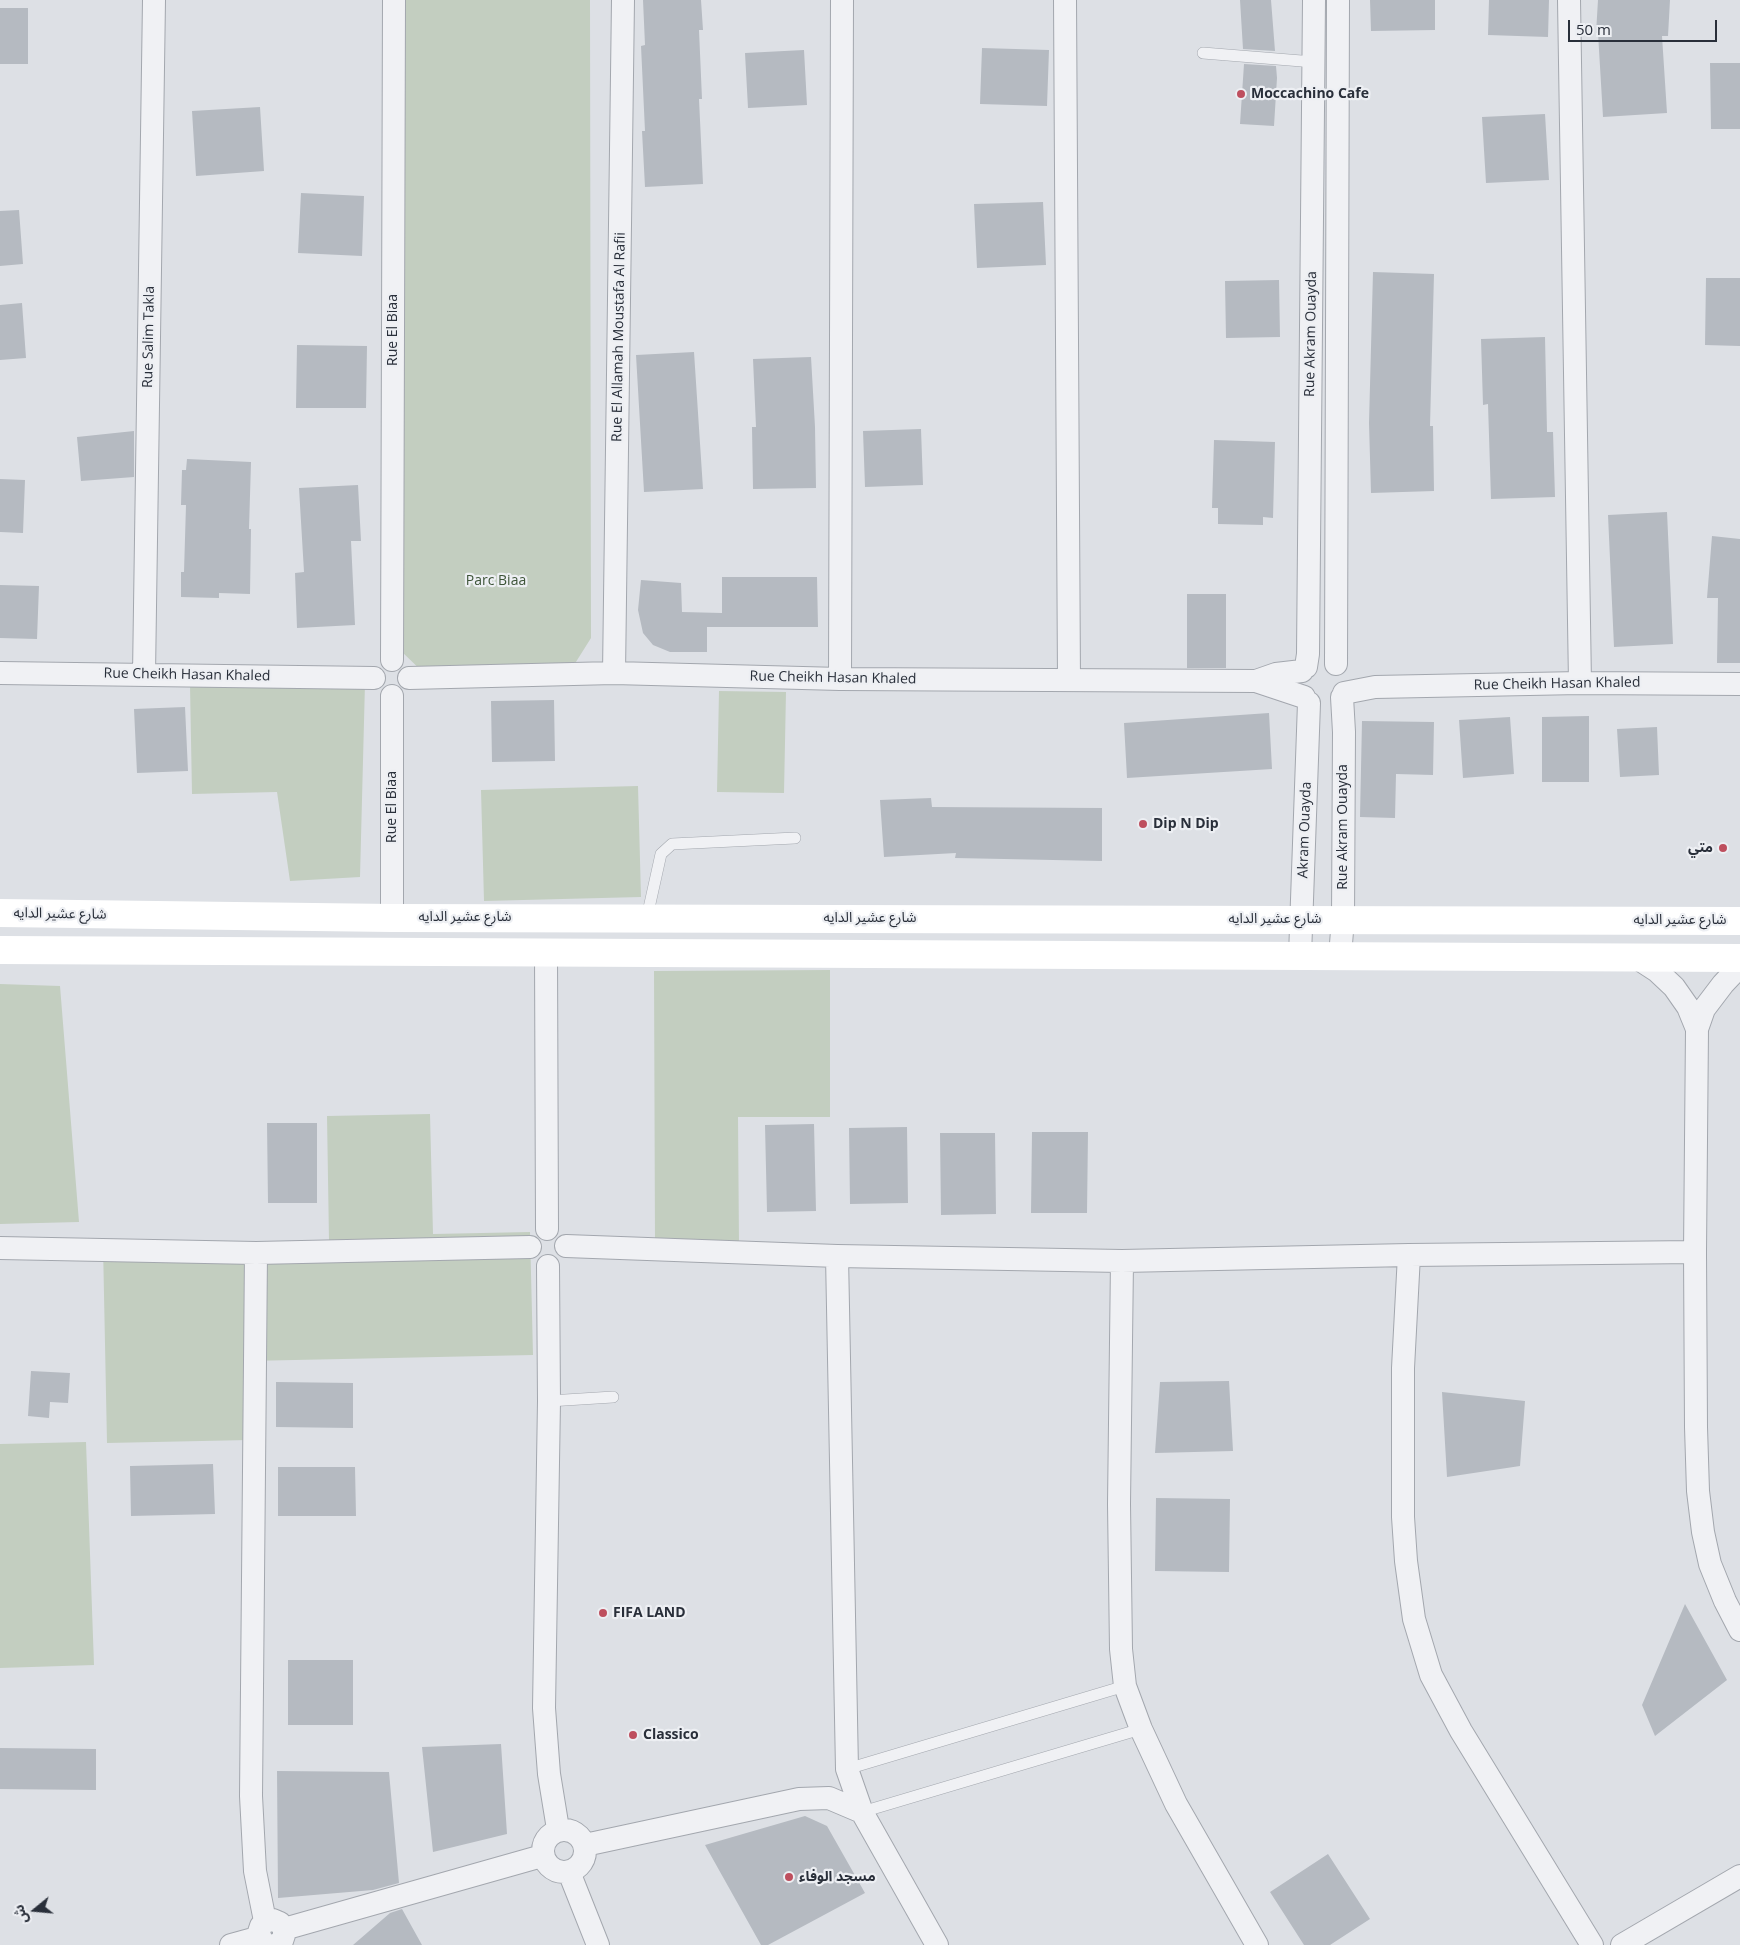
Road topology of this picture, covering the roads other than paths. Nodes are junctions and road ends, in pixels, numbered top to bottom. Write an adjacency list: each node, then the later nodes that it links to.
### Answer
1 (154, 0): 15 (street, Rue Salim Takla)
2 (394, 0): 11 (street, Rue El Biaa)
3 (623, 0): 16 (street, Rue El Allamah Moustafa Al Rafii)
4 (842, 0): 19 (street)
5 (1065, 0): 20 (street)
6 (1314, 0): 10 (street, Rue Akram Ouayda)
7 (1338, 0): 12 (street, Rue Akram Ouayda)
8 (1568, 0): 22 (street)
9 (1203, 53): 10 (lane)
10 (1314, 62): 13 (street, Rue Akram Ouayda)
11 (392, 660): 17 (street); 18 (street)
12 (1339, 667): 13 (street); 24 (street, Rue Cheikh Hasan Khaled); 25 (street)
13 (1304, 669): 21 (street, Rue Cheikh Hasan Khaled); 27 (street)
14 (0, 673): 15 (street, Rue Cheikh Hasan Khaled)
15 (144, 674): 17 (street, Rue Cheikh Hasan Khaled)
16 (614, 674): 18 (street, Rue Cheikh Hasan Khaled); 19 (street, Rue Cheikh Hasan Khaled)
17 (374, 678): 26 (street)
18 (410, 678): 26 (street)
19 (840, 679): 20 (street, Rue Cheikh Hasan Khaled)
20 (1069, 680): 21 (street, Rue Cheikh Hasan Khaled)
21 (1256, 680): 27 (street, Rue Cheikh Hasan Khaled)
22 (1580, 683): 23 (street, Rue Cheikh Hasan Khaled); 24 (street, Rue Cheikh Hasan Khaled)
23 (1740, 684)
24 (1375, 687): 25 (street, Rue Cheikh Hasan Khaled)
25 (1342, 695): 27 (street); 33 (street, Rue Akram Ouayda)
26 (392, 696): 31 (street, Rue El Biaa)
27 (1306, 700): 32 (street, Akram Ouayda)
28 (795, 838): 30 (lane)
29 (0, 913): 31 (street, شارع عشير الدايه)
30 (647, 917): 31 (street, شارع عشير الدايه); 32 (street, شارع عشير الدايه)
31 (392, 918)
32 (1302, 919): 33 (street, شارع عشير الدايه); 37 (street, Akram Ouayda)
33 (1343, 919): 34 (street, شارع عشير الدايه); 38 (street, Rue Akram Ouayda)
34 (1740, 921)
35 (0, 950): 36 (street)
36 (546, 952): 37 (street); 43 (street)
37 (1300, 956): 38 (street)
38 (1340, 956): 39 (street)
39 (1637, 958): 40 (street); 42 (street)
40 (1740, 958)
41 (1740, 966): 42 (street)
42 (1697, 1029): 47 (street)
43 (547, 1229): 44 (street); 45 (street)
44 (566, 1246): 50 (street); 52 (street)
45 (530, 1247): 48 (street); 52 (street)
46 (0, 1248): 48 (street)
47 (1695, 1252): 49 (street); 55 (street)
48 (256, 1253): 66 (street)
49 (1408, 1255): 51 (street); 71 (street)
50 (837, 1256): 51 (street); 58 (street)
51 (1122, 1261): 56 (street)
52 (548, 1266): 54 (street)
53 (613, 1397): 54 (lane)
54 (549, 1401): 61 (street)
55 (1740, 1630)
56 (1125, 1686): 57 (street); 58 (lane)
57 (1141, 1729): 60 (lane); 70 (street)
58 (847, 1769): 59 (street); 60 (street)
59 (829, 1798): 60 (street); 62 (street)
60 (862, 1812): 69 (street)
61 (558, 1830): 62 (street); 63 (street)
62 (585, 1846): 64 (street)
63 (542, 1856): 64 (street); 66 (street)
64 (569, 1872): 68 (street)
65 (1740, 1876): 72 (street)
66 (271, 1936): 67 (street)
67 (231, 1945)
68 (598, 1945)
69 (937, 1945)
70 (1257, 1945)
71 (1592, 1945)
72 (1622, 1945)

